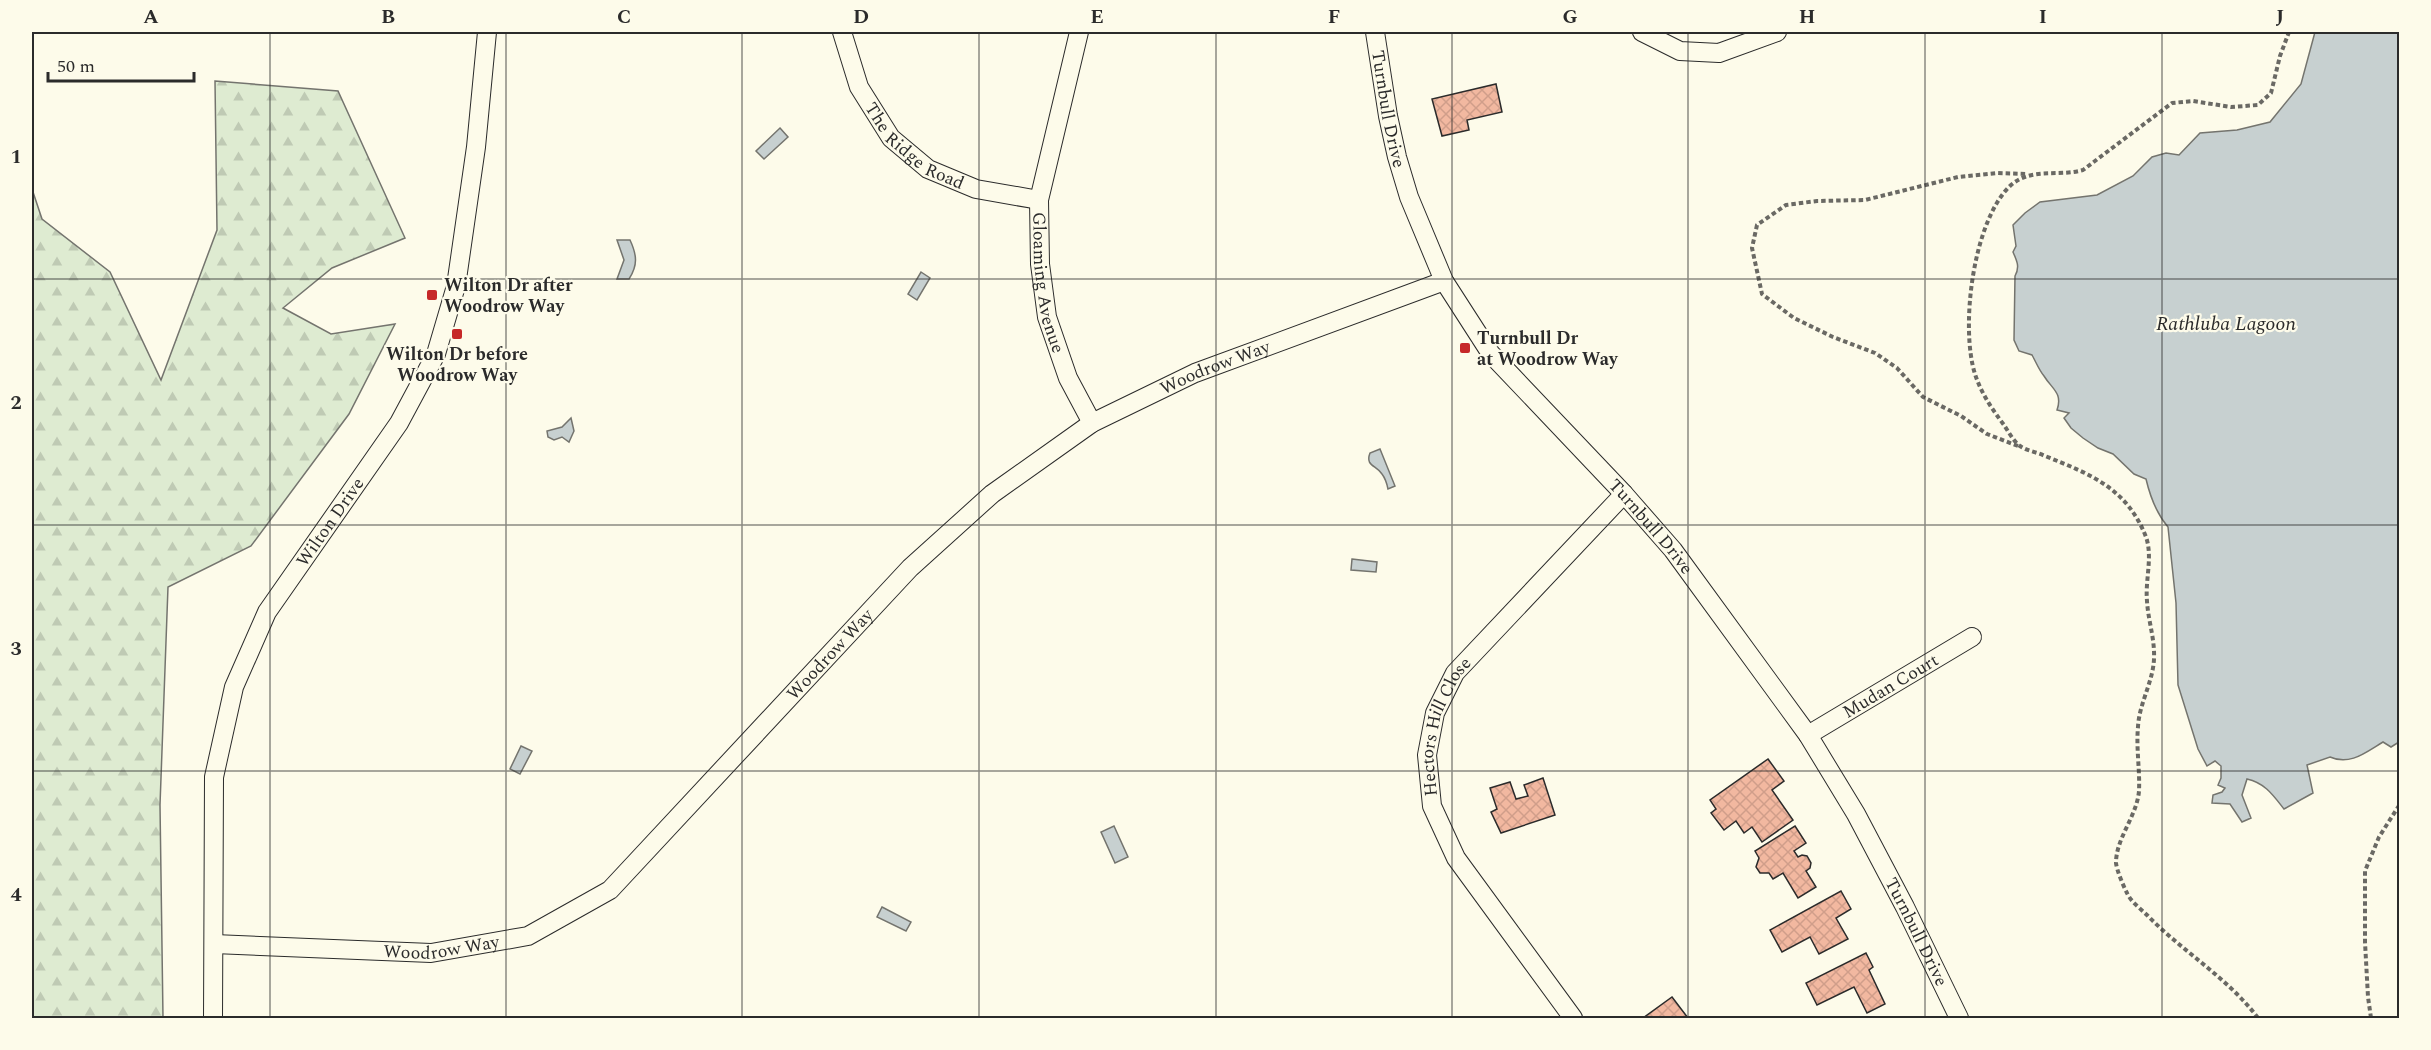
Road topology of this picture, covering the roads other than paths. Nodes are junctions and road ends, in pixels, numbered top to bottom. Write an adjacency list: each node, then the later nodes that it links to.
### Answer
1 (487, 32): 13 (street, Wilton Drive)
2 (842, 32): 7 (street, The Ridge Road)
3 (1079, 32): 7 (street, Gloaming Avenue)
4 (1376, 32): 8 (street, Turnbull Drive)
5 (1642, 32): 6 (street)
6 (1777, 32)
7 (1040, 200): 9 (street, Gloaming Avenue)
8 (1444, 281): 9 (street, Woodrow Way); 10 (street, Turnbull Drive)
9 (1092, 423): 13 (street, Woodrow Way)
10 (1624, 494): 12 (street, Turnbull Drive); 15 (street, Hectors Hill Close)
11 (1972, 637): 12 (street, Mudan Court)
12 (1808, 735): 16 (street, Turnbull Drive)
13 (214, 944): 14 (street, Wilton Drive)
14 (213, 1018)
15 (1573, 1018)
16 (1959, 1018)

